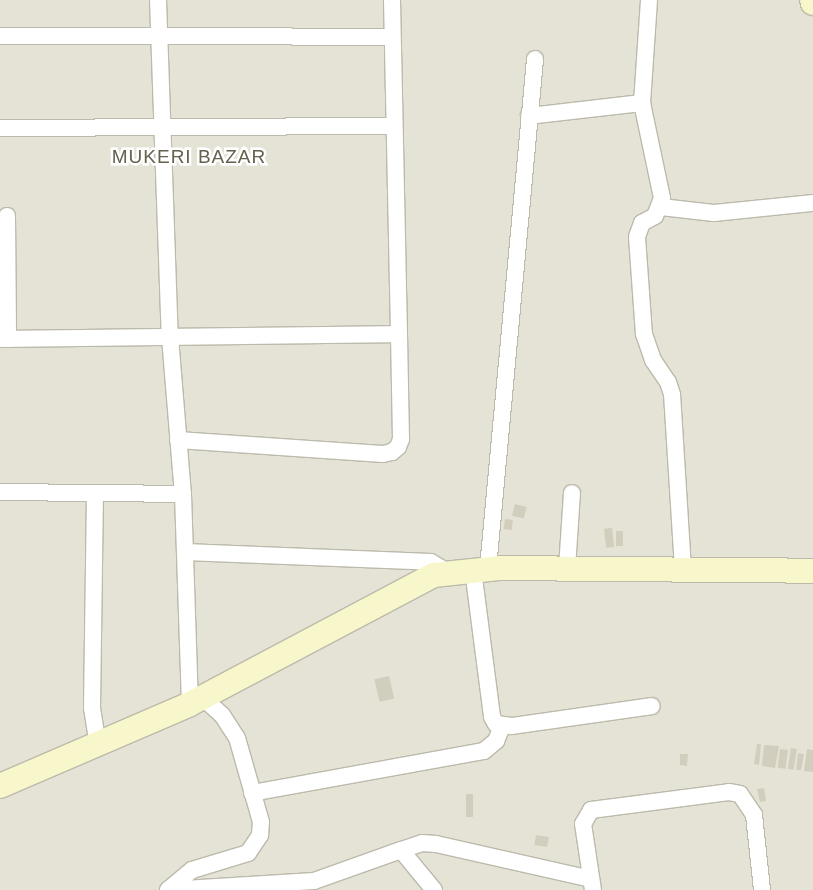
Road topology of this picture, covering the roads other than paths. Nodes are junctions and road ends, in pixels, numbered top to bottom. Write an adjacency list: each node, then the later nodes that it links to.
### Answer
1 (158, 0): 4 (street)
2 (392, 0): 6 (street)
3 (649, 0): 8 (street)
4 (159, 35): 5 (street); 6 (street); 12 (street)
5 (0, 36)
6 (391, 37): 10 (street)
7 (534, 59): 9 (street)
8 (642, 103): 9 (street); 14 (street)
9 (529, 116): 26 (street)
10 (394, 126): 12 (street); 16 (street)
11 (0, 128): 12 (street)
12 (163, 128): 17 (street)
13 (813, 203): 14 (street)
14 (661, 207): 27 (street)
15 (7, 216): 18 (street)
16 (399, 334): 17 (street); 19 (street)
17 (170, 337): 18 (street); 19 (street)
18 (4, 339)
19 (178, 440): 23 (street)
20 (0, 492): 21 (street)
21 (94, 493): 23 (street); 33 (street)
22 (572, 493): 25 (street)
23 (182, 494): 24 (street)
24 (185, 552): 29 (street); 30 (street)
25 (567, 568): 26 (street); 27 (street)
26 (480, 569): 29 (street); 32 (street)
27 (683, 570): 28 (street)
28 (813, 571)
29 (448, 573): 30 (street)
30 (196, 701): 33 (street); 35 (street)
31 (652, 706): 32 (street)
32 (502, 726): 35 (street)
33 (98, 744): 34 (street)
34 (0, 786)
35 (252, 793): 40 (street)
36 (401, 850): 37 (street); 38 (street); 41 (street)
37 (331, 883): 39 (street)
38 (592, 885): 42 (street)
39 (247, 888): 40 (street)
40 (168, 890)
41 (434, 890)
42 (762, 890)

